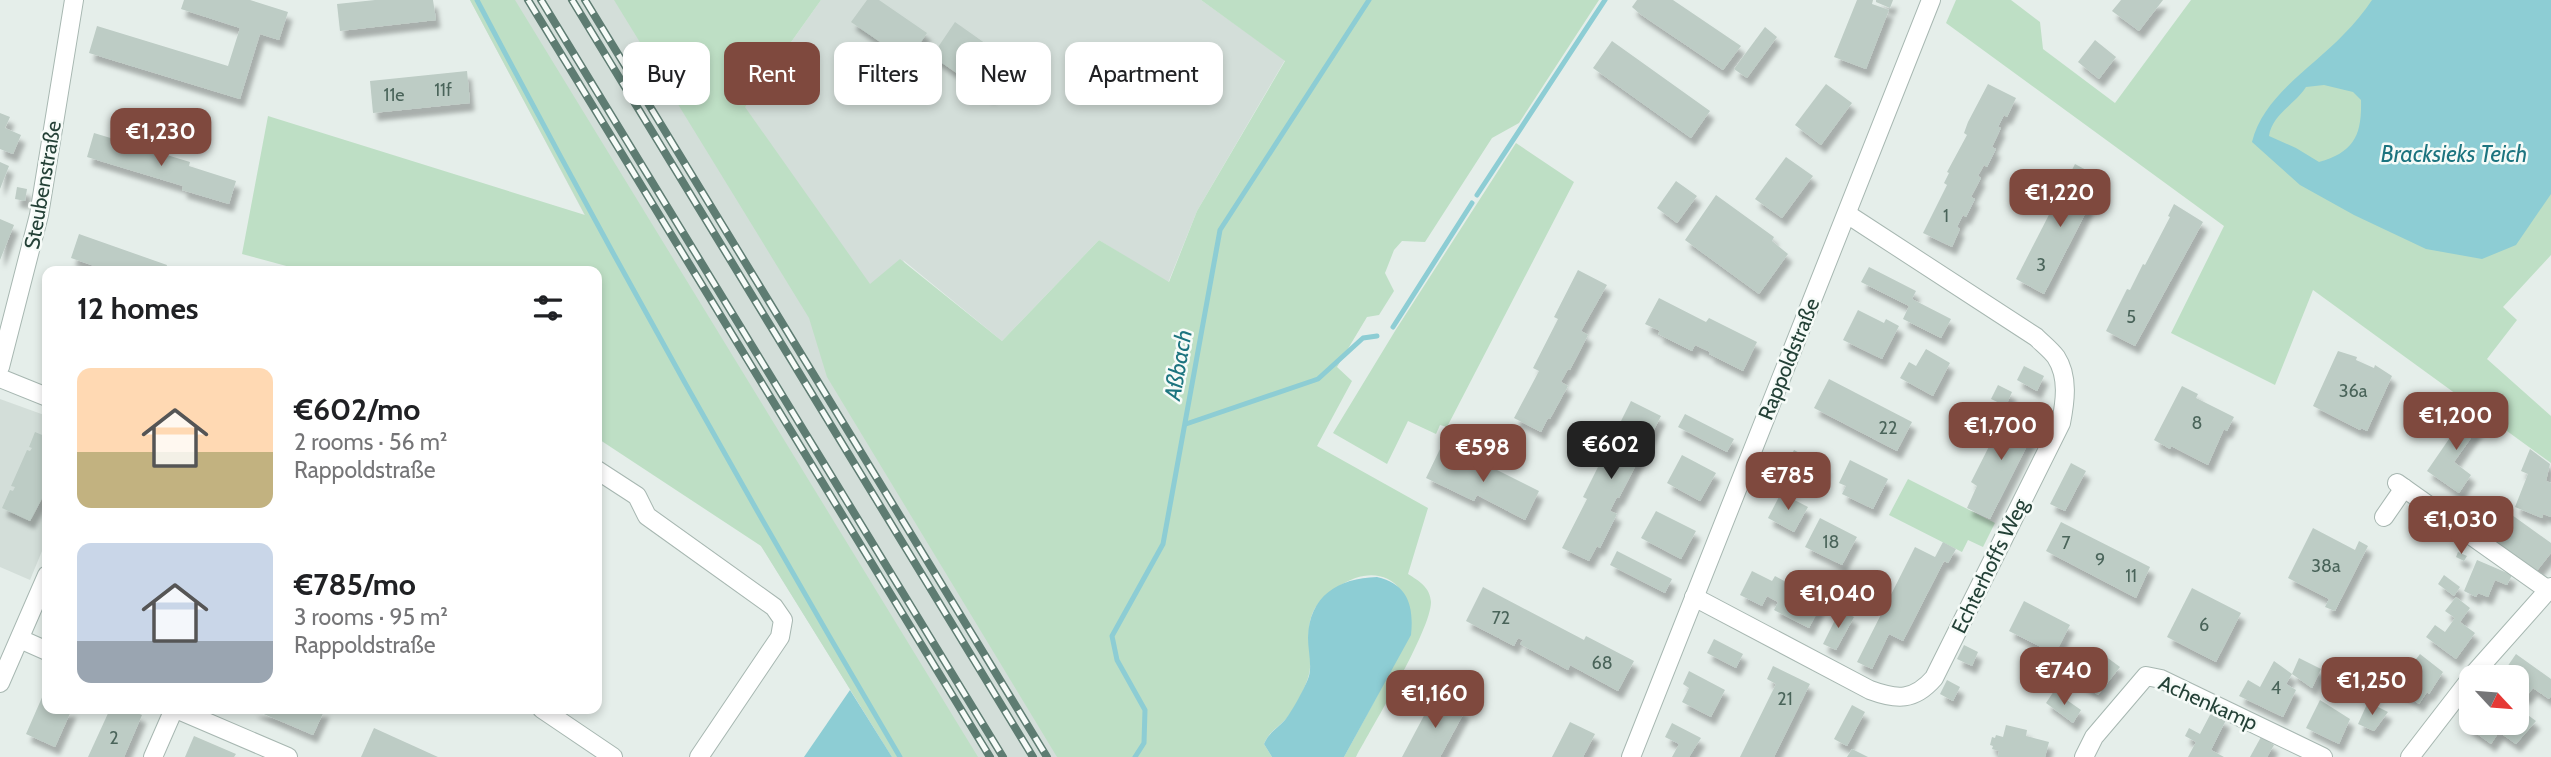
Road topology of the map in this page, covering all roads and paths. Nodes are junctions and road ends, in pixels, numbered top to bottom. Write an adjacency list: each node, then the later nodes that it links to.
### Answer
1 (74, 0): 4 (street, Steubenstraße)
2 (1931, 0): 3 (street, Rappoldstraße)
3 (1847, 214): 11 (street, Rappoldstraße); 11 (street, Echterhoffs Weg)
4 (0, 367)
5 (0, 379): 6 (street)
6 (42, 395)
7 (602, 473): 23 (street)
8 (2384, 517): 10 (street)
9 (42, 587): 12 (street)
10 (2549, 588): 14 (street)
11 (1694, 597): 24 (street, Rappoldstraße)
12 (20, 639): 13 (street); 15 (street)
13 (42, 649)
14 (2482, 665)
15 (0, 682)
16 (2459, 694): 27 (street)
17 (173, 714): 20 (street)
18 (187, 714): 21 (street)
19 (549, 714): 22 (street)
20 (153, 757)
21 (288, 757)
22 (613, 757)
23 (699, 757)
24 (1630, 757)
25 (2084, 757): 26 (street, Achenkamp)
26 (2323, 757)
27 (2410, 757)

